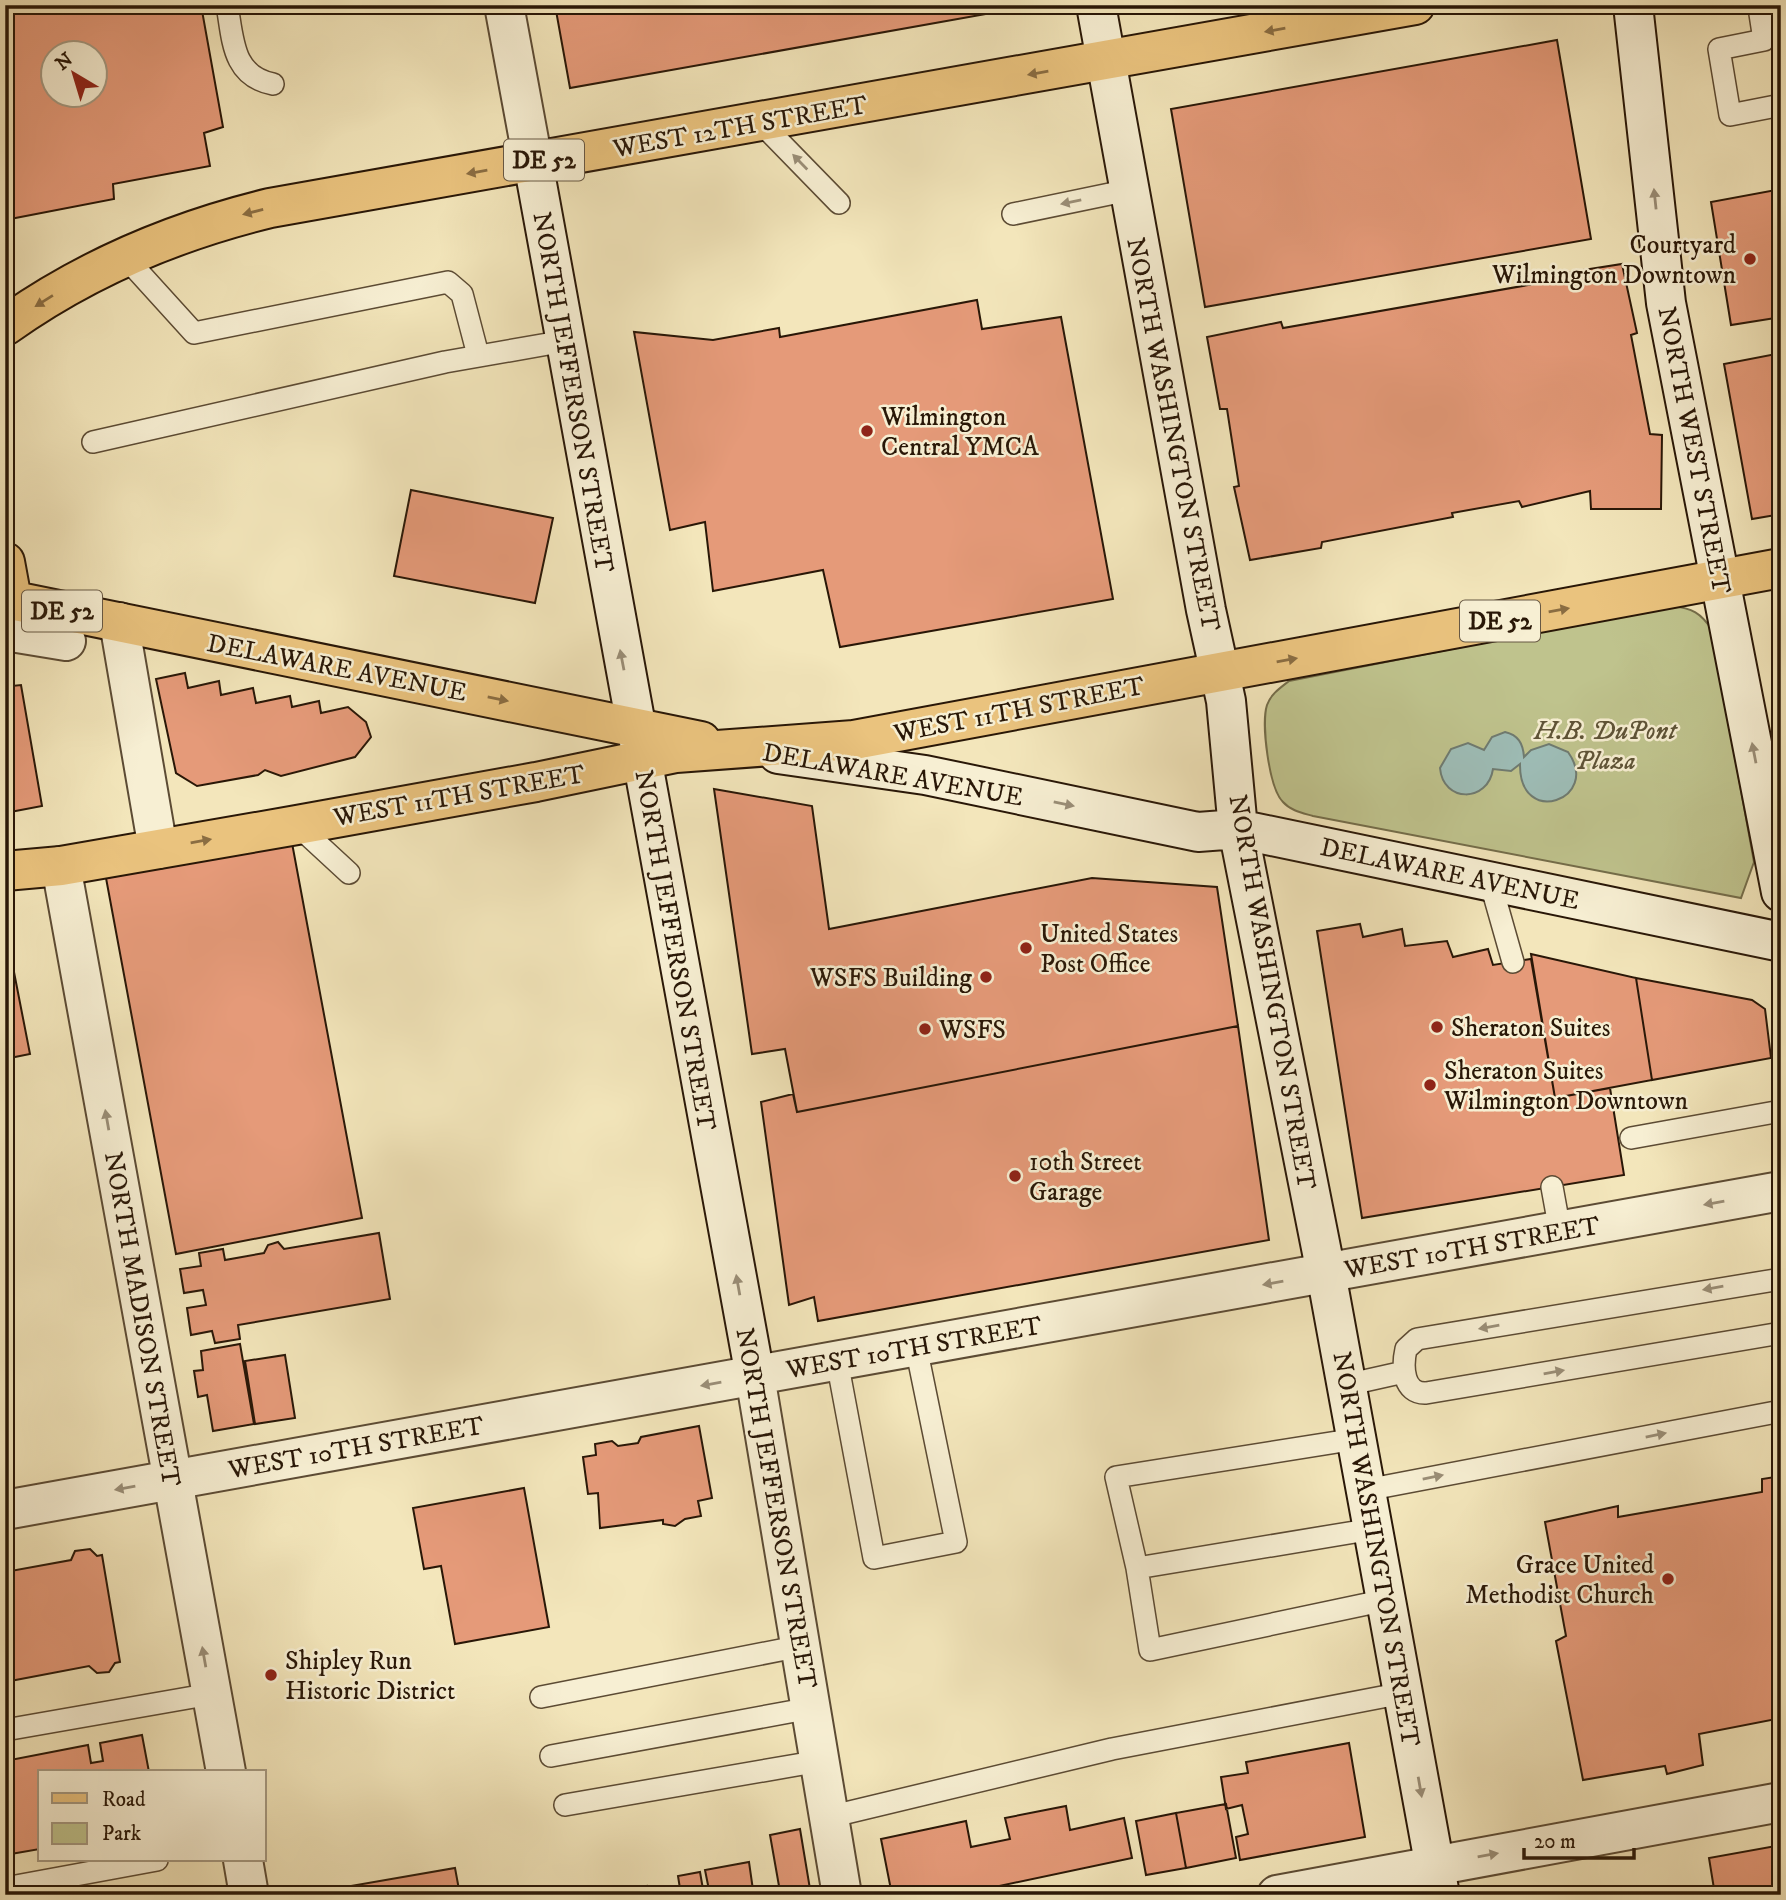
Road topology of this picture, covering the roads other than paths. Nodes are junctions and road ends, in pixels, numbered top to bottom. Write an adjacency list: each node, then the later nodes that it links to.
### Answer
1 (227, 5): 8 (lane)
2 (504, 5): 11 (street, NORTH JEFFERSON STREET)
3 (1096, 5): 7 (street, NORTH WASHINGTON STREET)
4 (1415, 5): 7 (main road, WEST 12TH STREET / DE 52, one-way to 7)
5 (1633, 5): 22 (street, NORTH WEST STREET, one-way to 5)
6 (1781, 10): 9 (lane)
7 (1106, 61): 10 (main road, WEST 12TH STREET / DE 52, one-way to 10); 12 (street, NORTH WASHINGTON STREET)
8 (272, 84)
9 (1781, 105)
10 (760, 122): 11 (main road, WEST 12TH STREET / DE 52); 13 (lane, one-way to 10)
11 (533, 162): 15 (main road, WEST 12TH STREET / DE 52, one-way to 15); 17 (street, NORTH JEFFERSON STREET)
12 (1129, 190): 14 (lane, one-way to 14); 26 (street, NORTH WASHINGTON STREET)
13 (839, 203)
14 (1013, 214)
15 (125, 257): 16 (main road, WEST 12TH STREET / DE 52, one-way to 16); 18 (lane)
16 (5, 326)
17 (565, 341): 18 (lane); 27 (street, NORTH JEFFERSON STREET, one-way to 17)
18 (478, 355): 19 (lane)
19 (93, 442)
20 (5, 562): 23 (main road)
21 (1781, 568): 22 (main road, WEST 11TH STREET / DE 52)
22 (1720, 580): 26 (main road, WEST 11TH STREET / DE 52, one-way to 22); 36 (street, NORTH WEST STREET, one-way to 22)
23 (7, 610): 24 (main road, DELAWARE AVENUE / DE 52); 25 (street)
24 (119, 622): 27 (main road, DELAWARE AVENUE / DE 52, one-way to 27); 31 (street)
25 (66, 641)
26 (1220, 672): 28 (main road, WEST 11TH STREET / DE 52); 30 (street, NORTH WASHINGTON STREET)
27 (638, 744): 28 (main road, WEST 11TH STREET); 29 (main road, WEST 11TH STREET); 50 (street, NORTH JEFFERSON STREET, one-way to 27)
28 (731, 747): 30 (street, DELAWARE AVENUE, one-way to 30)
29 (297, 825): 31 (main road, WEST 11TH STREET, one-way to 29); 34 (lane)
30 (1238, 829): 35 (street, DELAWARE AVENUE); 44 (street, NORTH WASHINGTON STREET)
31 (158, 849): 32 (main road, WEST 11TH STREET)
32 (61, 866): 33 (main road, WEST 11TH STREET); 54 (street, NORTH MADISON STREET, one-way to 32)
33 (5, 871)
34 (349, 873)
35 (1490, 881): 37 (street, DELAWARE AVENUE); 38 (lane)
36 (1781, 892)
37 (1781, 942)
38 (1513, 962)
39 (1781, 1111): 40 (lane)
40 (1631, 1138)
41 (1552, 1187): 43 (lane)
42 (1781, 1191): 43 (street, WEST 10TH STREET, one-way to 43)
43 (1560, 1231): 44 (street, WEST 10TH STREET)
44 (1326, 1273): 47 (street, WEST 10TH STREET, one-way to 47); 51 (street, NORTH WASHINGTON STREET)
45 (1781, 1279): 49 (lane, one-way to 49)
46 (1781, 1333): 49 (lane, one-way to 46)
47 (916, 1347): 48 (street, WEST 10TH STREET); 48 (lane)
48 (837, 1361): 50 (street, WEST 10TH STREET)
49 (1404, 1372): 51 (lane)
50 (755, 1376): 54 (street, WEST 10TH STREET, one-way to 54); 60 (street, NORTH JEFFERSON STREET)
51 (1346, 1385): 53 (street, NORTH WASHINGTON STREET)
52 (1781, 1411): 55 (lane, one-way to 52)
53 (1356, 1438): 55 (street, NORTH WASHINGTON STREET); 58 (lane)
54 (172, 1480): 56 (street, WEST 10TH STREET, one-way to 56); 62 (street, NORTH MADISON STREET, one-way to 54)
55 (1366, 1489): 57 (street, NORTH WASHINGTON STREET)
56 (5, 1510)
57 (1373, 1529): 58 (lane); 59 (street, NORTH WASHINGTON STREET)
58 (1137, 1568): 59 (lane)
59 (1386, 1600): 61 (street, NORTH WASHINGTON STREET)
60 (801, 1646): 63 (lane); 64 (street, NORTH JEFFERSON STREET)
61 (1403, 1693): 71 (lane); 74 (street, NORTH WASHINGTON STREET, one-way to 74)
62 (211, 1694): 65 (lane); 68 (street, NORTH MADISON STREET)
63 (541, 1697)
64 (811, 1708): 66 (lane); 67 (street, NORTH JEFFERSON STREET)
65 (5, 1730)
66 (551, 1756)
67 (820, 1761): 70 (lane); 71 (street, NORTH JEFFERSON STREET)
68 (226, 1770)
69 (1781, 1802): 74 (street, one-way to 69)
70 (565, 1805)
71 (829, 1817): 77 (street, NORTH JEFFERSON STREET)
72 (146, 1862): 75 (lane)
73 (243, 1862): 76 (street)
74 (1437, 1880): 78 (street)
75 (5, 1888)
76 (249, 1895)
77 (842, 1895)
78 (1277, 1895)

